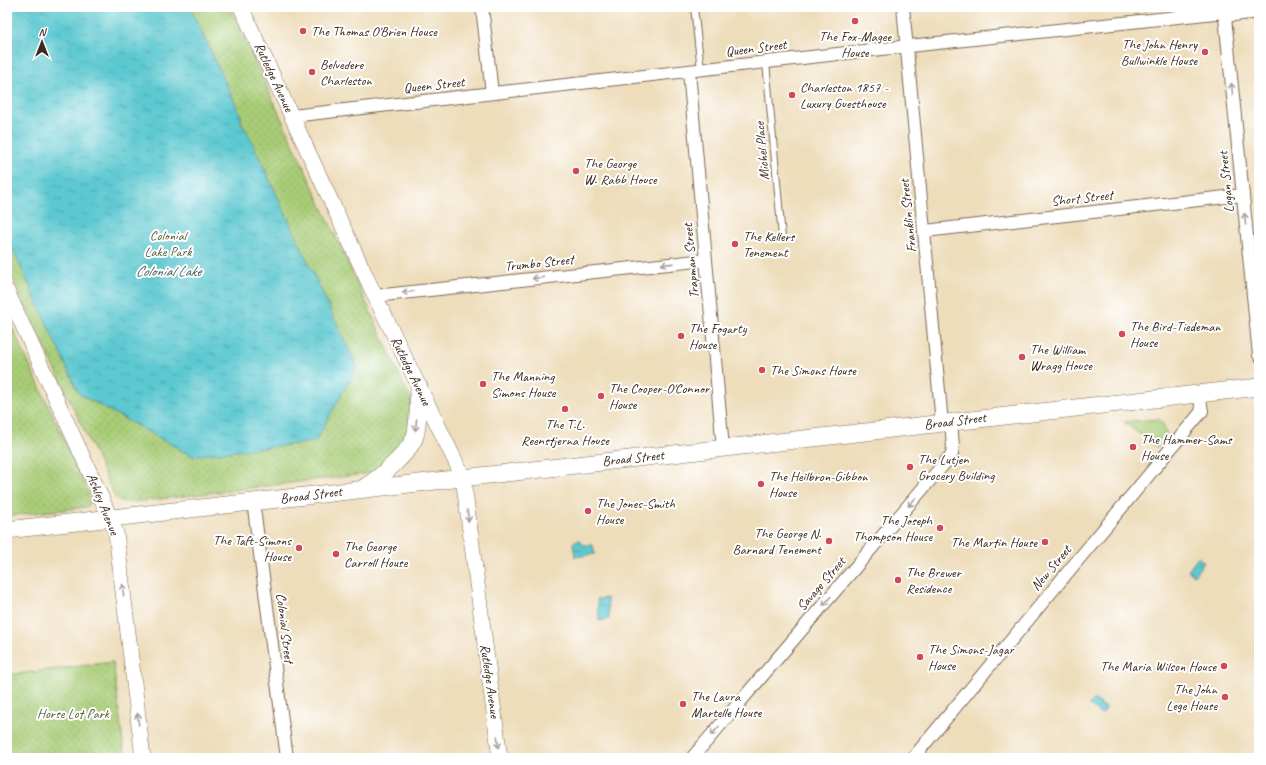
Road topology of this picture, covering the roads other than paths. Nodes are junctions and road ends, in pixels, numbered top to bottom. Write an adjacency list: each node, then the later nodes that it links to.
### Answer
1 (241, 7): 11 (street, Rutledge Avenue)
2 (482, 7): 10 (street)
3 (694, 7): 9 (lane)
4 (903, 7): 7 (street, Franklin Street)
5 (1224, 12): 6 (street, Queen Street); 7 (street, Queen Street); 12 (street, Logan Street, one-way to 5)
6 (1259, 12)
7 (906, 45): 8 (street, Queen Street); 13 (street, Franklin Street)
8 (766, 62): 9 (street, Queen Street); 14 (lane, Michel Place)
9 (695, 71): 10 (street, Queen Street); 15 (street, Trapman Street)
10 (492, 93): 11 (street, Queen Street)
11 (292, 116): 17 (street, Rutledge Avenue)
12 (1243, 195): 13 (street, Short Street); 18 (street, Logan Street, one-way to 12)
13 (924, 231): 22 (street, Franklin Street)
14 (782, 237)
15 (706, 260): 17 (street, Trumbo Street, one-way to 17); 23 (street, Trapman Street)
16 (7, 291): 27 (street, Ashley Avenue)
17 (375, 296): 19 (street, Rutledge Avenue)
18 (1259, 355)
19 (419, 386): 24 (street, Rutledge Avenue); 25 (main road, one-way to 25)
20 (1259, 387): 21 (main road, Broad Street)
21 (1199, 394): 22 (main road, Broad Street); 33 (street, New Street)
22 (946, 422): 23 (main road, Broad Street); 32 (street, Savage Street, one-way to 32)
23 (722, 448): 24 (main road, Broad Street)
24 (463, 477): 25 (main road, Broad Street); 31 (street, Rutledge Avenue, one-way to 31)
25 (362, 488): 26 (main road, Broad Street)
26 (253, 501): 27 (main road, Broad Street); 30 (street, Colonial Street)
27 (111, 518): 28 (main road, Broad Street); 29 (street, Ashley Avenue, one-way to 27)
28 (7, 530)
29 (143, 758)
30 (287, 758)
31 (500, 758)
32 (692, 758)
33 (913, 758)

